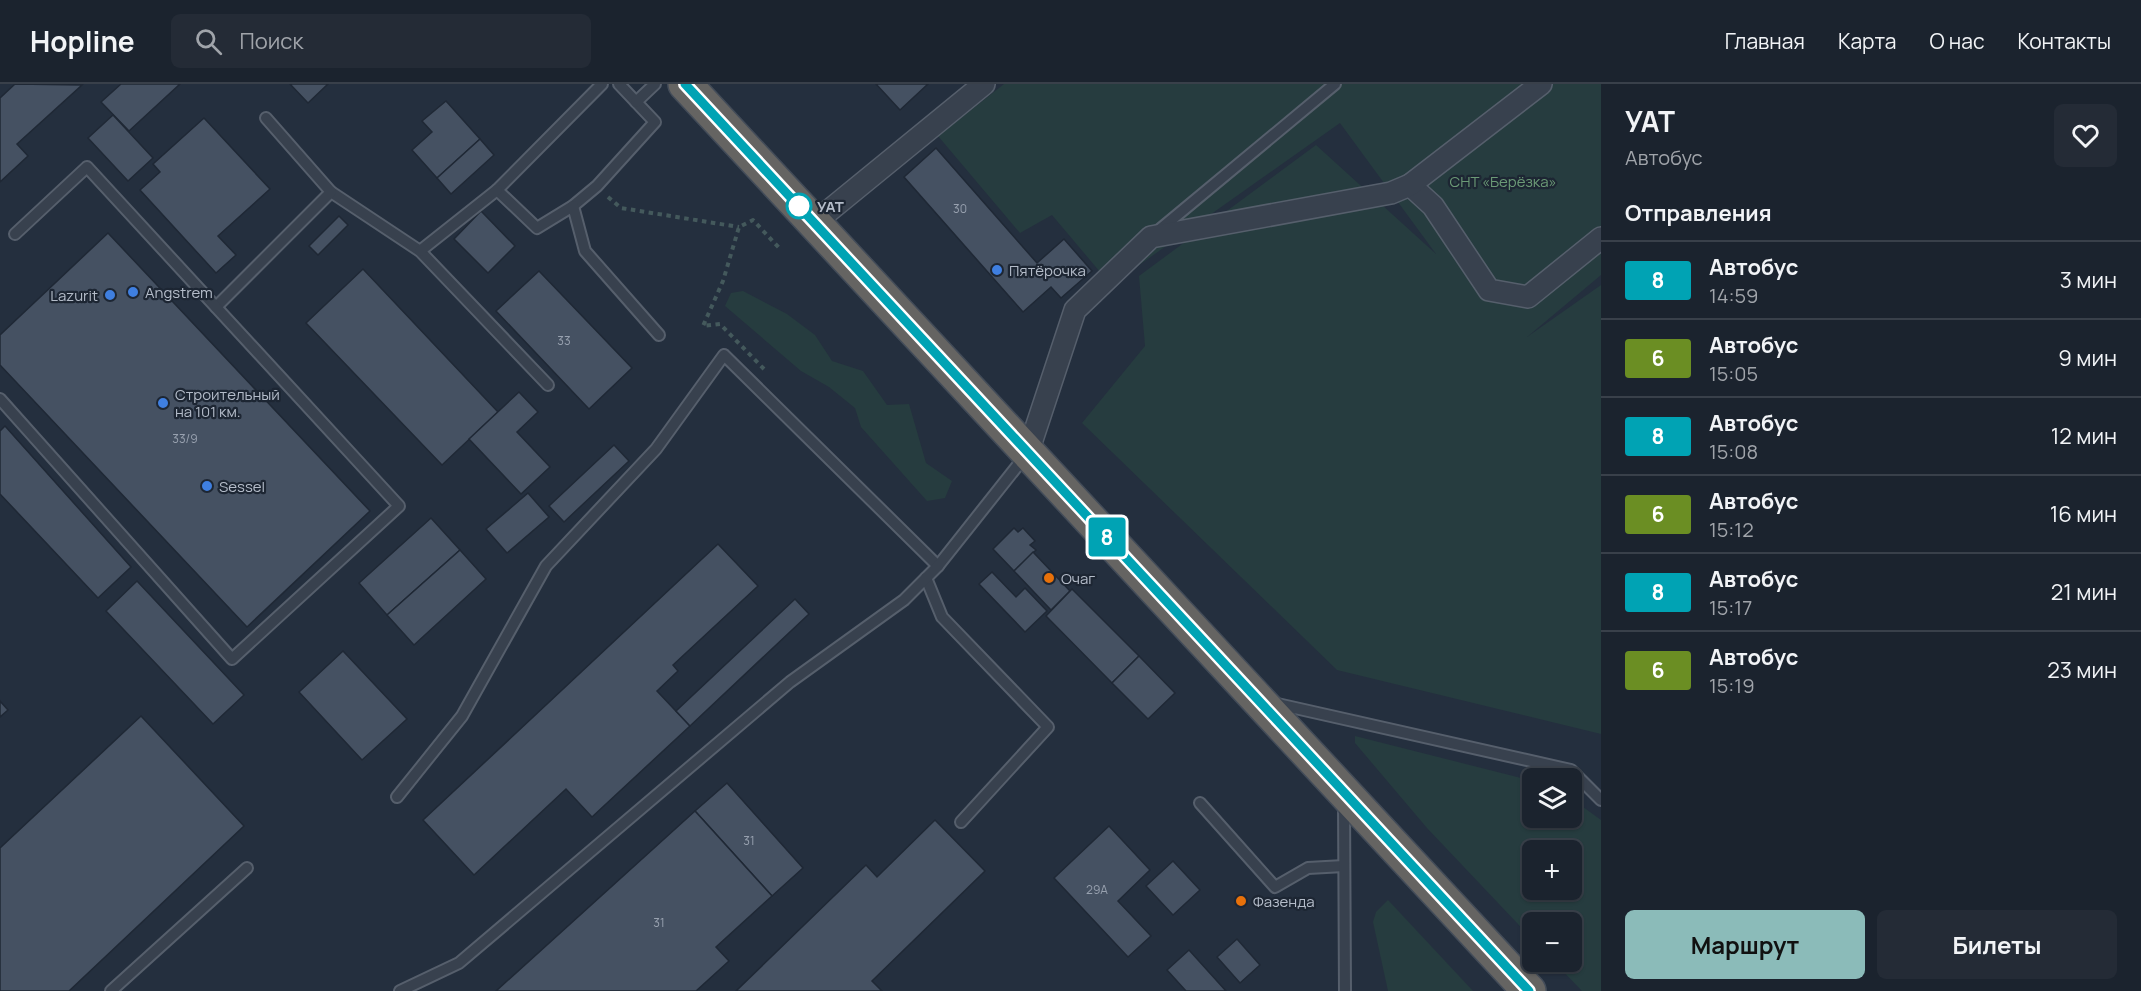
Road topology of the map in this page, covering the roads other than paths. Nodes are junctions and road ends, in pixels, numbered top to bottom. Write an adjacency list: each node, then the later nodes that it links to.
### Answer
1 (602, 84): 11 (lane)
2 (619, 84): 8 (lane)
3 (655, 84): 8 (lane)
4 (685, 84): 14 (highway)
5 (984, 84): 14 (street)
6 (1335, 84): 16 (lane)
7 (1541, 84): 10 (street)
8 (636, 102): 13 (lane)
9 (266, 118): 12 (lane)
10 (1410, 185): 16 (street); 17 (street)
11 (497, 190): 13 (lane); 18 (lane)
12 (331, 192): 18 (lane); 19 (lane)
13 (573, 206): 20 (lane)
14 (814, 223): 23 (highway)
15 (15, 234): 19 (lane)
16 (1151, 237): 23 (street)
17 (1601, 238)
18 (420, 250): 21 (lane)
19 (216, 307): 22 (lane)
20 (659, 334)
21 (548, 385)
22 (0, 399)
23 (1028, 452): 24 (lane); 26 (highway)
24 (938, 566): 25 (lane); 28 (lane)
25 (926, 578): 31 (lane); 34 (lane)
26 (1257, 699): 27 (highway); 29 (lane)
27 (1344, 794): 32 (lane); 38 (highway)
28 (397, 797)
29 (1601, 800)
30 (1200, 803): 32 (lane)
31 (961, 822)
32 (1344, 866): 37 (lane)
33 (248, 868): 35 (lane)
34 (416, 988): 36 (lane)
35 (111, 991)
36 (400, 991)
37 (1346, 991)
38 (1529, 991)

